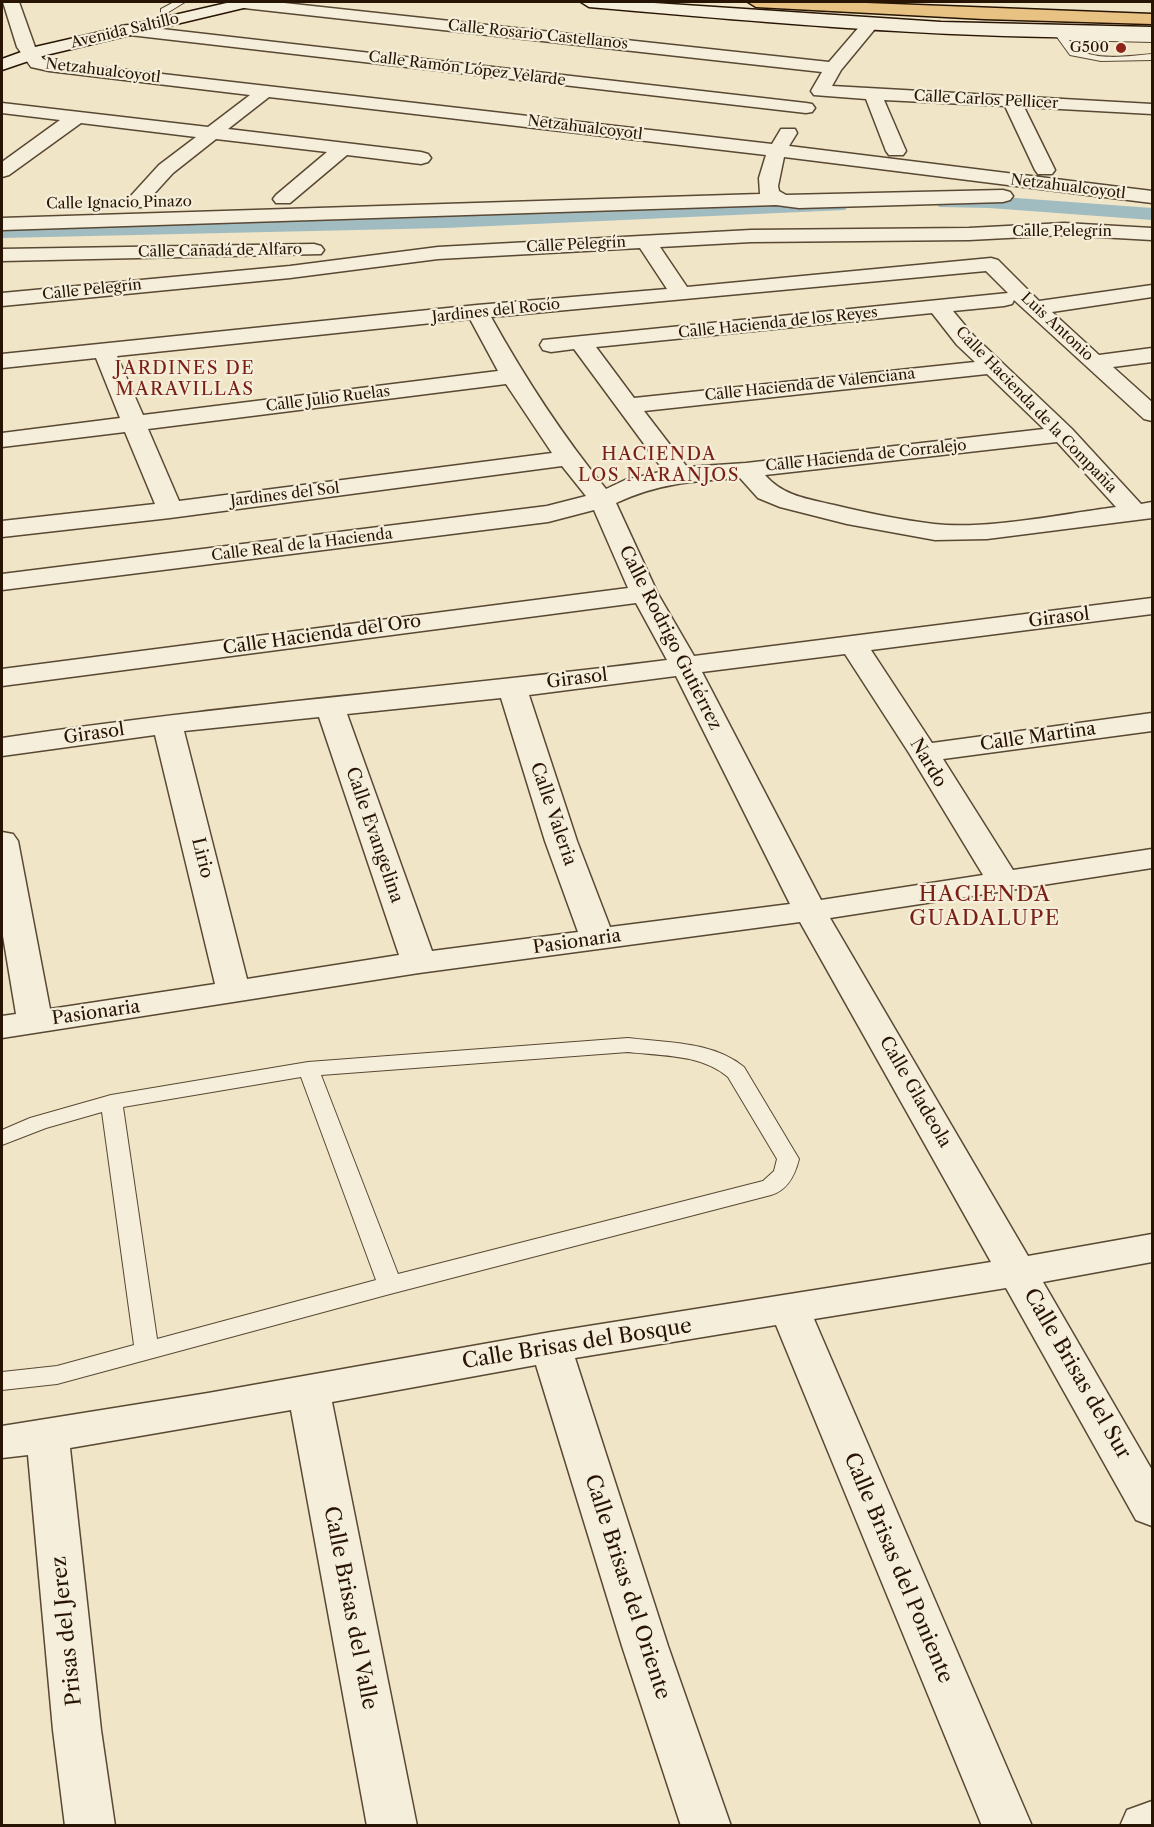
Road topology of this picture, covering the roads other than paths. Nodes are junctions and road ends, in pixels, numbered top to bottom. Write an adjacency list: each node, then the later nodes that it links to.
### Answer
1 (11, 2): 18 (street)
2 (180, 2): 9 (lane)
3 (204, 2): 9 (street, Avenida Saltillo)
4 (247, 2): 12 (street, Avenida Saltillo); 13 (street, Calle Rosario Castellanos)
5 (589, 2): 11 (street)
6 (756, 2): 10 (main road)
7 (981, 2): 8 (main road)
8 (1152, 5)
9 (164, 11): 18 (street, Avenida Saltillo)
10 (1152, 19)
11 (871, 24): 16 (street); 23 (street)
12 (127, 30): 18 (street, Avenida Saltillo); 22 (street, Calle Ramón López Velarde)
13 (495, 30): 22 (street); 23 (street, Calle Rosario Castellanos)
14 (1152, 32): 16 (street)
15 (2, 34): 18 (street)
16 (1065, 34): 17 (lane); 19 (lane)
17 (1152, 39)
18 (26, 44): 20 (street, Avenida Saltillo); 21 (street, Avenida Saltillo); 25 (street, Netzahualcoyotl)
19 (1152, 57)
20 (2, 60)
21 (2, 65)
22 (451, 67): 24 (street); 32 (street, Calle Ramón López Velarde)
23 (833, 68): 26 (street)
24 (434, 80)
25 (267, 90): 30 (street, Netzahualcoyotl); 35 (street)
26 (820, 91): 28 (street, Calle Carlos Pellicer); 32 (street)
27 (416, 94): 30 (street)
28 (873, 94): 29 (street, Calle Carlos Pellicer); 38 (street)
29 (1012, 102): 33 (street, Calle Carlos Pellicer); 40 (street)
30 (399, 107): 37 (street, Netzahualcoyotl)
31 (2, 108): 34 (street)
32 (806, 108): 37 (street)
33 (1149, 113)
34 (77, 117): 35 (street); 41 (street)
35 (213, 133): 36 (street); 46 (street)
36 (344, 149): 39 (street); 44 (street)
37 (776, 150): 42 (street); 43 (street, Netzahualcoyotl)
38 (896, 152)
39 (421, 158)
40 (1045, 170)
41 (2, 171)
42 (772, 189): 47 (street); 49 (street)
43 (1152, 197)
44 (283, 199)
45 (237, 201): 46 (street, Calle Ignacio Pinazo)
46 (135, 203): 48 (street, Calle Ignacio Pinazo)
47 (1152, 204)
48 (2, 206)
49 (2, 224)
50 (969, 234): 51 (street, Calle Pelegrín); 52 (street, Calle Pelegrín); 55 (street, Luis Antonio)
51 (1152, 234)
52 (646, 241): 53 (street, Calle Pelegrín); 57 (street)
53 (438, 253): 54 (street, Calle Cañadá de Alfaro); 58 (street, Calle Pelegrín)
54 (2, 255)
55 (991, 264): 57 (street, Jardines del Rocío); 61 (street, Luis Antonio)
56 (1152, 291): 61 (street)
57 (680, 293): 62 (street, Jardines del Rocío)
58 (2, 299)
59 (1004, 299): 60 (street, Calle Hacienda de los Reyes)
60 (939, 307): 63 (street, Calle Hacienda de los Reyes); 69 (street, Calle Hacienda de la Compañía)
61 (1034, 308): 68 (street, Luis Antonio)
62 (477, 312): 65 (street, Jardines del Rocío); 70 (street, Calle Rodrigo Gutiérrez)
63 (580, 342): 64 (street, Calle Hacienda de los Reyes); 71 (street)
64 (551, 345)
65 (104, 351): 67 (street, Jardines del Rocío); 73 (street)
66 (1152, 355): 68 (street)
67 (2, 361)
68 (1094, 362): 72 (street, Luis Antonio)
69 (991, 367): 71 (street, Calle Hacienda de Valenciana); 74 (street, Calle Hacienda de la Compañía)
70 (513, 376): 73 (street, Calle Julio Ruelas); 76 (street, Calle Rodrigo Gutiérrez)
71 (628, 406): 78 (street)
72 (1152, 414)
73 (134, 423): 75 (street, Calle Julio Ruelas); 80 (street)
74 (1063, 434): 77 (street, Calle Hacienda de Corralejo); 81 (street, Calle Hacienda de la Compañía)
75 (2, 440)
76 (568, 458): 79 (street, Calle Rodrigo Gutiérrez); 80 (street, Jardines del Sol)
77 (746, 470): 78 (street, Calle Hacienda de Corralejo); 81 (street)
78 (680, 475): 79 (street, Calle Hacienda de Corralejo)
79 (602, 500): 83 (street, Calle Real de la Hacienda); 84 (street, Calle Rodrigo Gutiérrez)
80 (170, 510): 82 (street, Jardines del Sol)
81 (1144, 511)
82 (2, 529)
83 (2, 582)
84 (644, 594): 87 (street, Calle Rodrigo Gutiérrez); 88 (street, Calle Hacienda del Oro)
85 (1152, 606): 86 (street, Girasol)
86 (853, 645): 87 (street, Girasol); 94 (street, Nardo)
87 (685, 666): 89 (street, Girasol); 98 (street, Calle Rodrigo Gutiérrez)
88 (2, 678)
89 (512, 688): 90 (street, Girasol); 99 (street, Calle Valeria)
90 (330, 706): 92 (street, Girasol); 100 (street, Calle Evangelina)
91 (1152, 722): 94 (street, Calle Martina)
92 (167, 724): 93 (street, Girasol); 101 (street, Lirio)
93 (2, 747)
94 (924, 753): 97 (street, Nardo)
95 (2, 841): 102 (street)
96 (1152, 859): 97 (street, Pasionaria)
97 (1003, 881): 98 (street, Pasionaria)
98 (810, 911): 99 (street, Pasionaria); 108 (street, Calle Gladeola)
99 (598, 940): 100 (street, Pasionaria)
100 (419, 963): 101 (street, Pasionaria)
101 (234, 993): 102 (street, Pasionaria)
102 (35, 1022): 103 (street, Pasionaria)
103 (2, 1027)
104 (308, 1069): 105 (lane); 109 (lane); 109 (lane)
105 (111, 1102): 106 (lane); 112 (lane)
106 (2, 1138)
107 (1152, 1248): 108 (street, Calle Brisas del Bosque)
108 (1019, 1272): 110 (street, Calle Brisas del Bosque); 117 (street, Calle Brisas del Sur)
109 (390, 1285): 112 (lane)
110 (790, 1310): 111 (street, Calle Brisas del Bosque); 122 (street, Calle Brisas del Poniente)
111 (551, 1347): 114 (street, Calle Brisas del Bosque); 121 (street, Calle Brisas del Oriente)
112 (147, 1351): 113 (lane)
113 (2, 1381)
114 (309, 1391): 115 (street, Calle Brisas del Bosque); 120 (street, Calle Brisas del Valle)
115 (47, 1435): 116 (street, Calle Brisas del Bosque); 119 (street, Prisas del Jerez)
116 (2, 1442)
117 (1152, 1508)
118 (1152, 1824): 123 (street)
119 (90, 1826)
120 (392, 1826)
121 (706, 1826)
122 (1007, 1826)
123 (1145, 1826)

